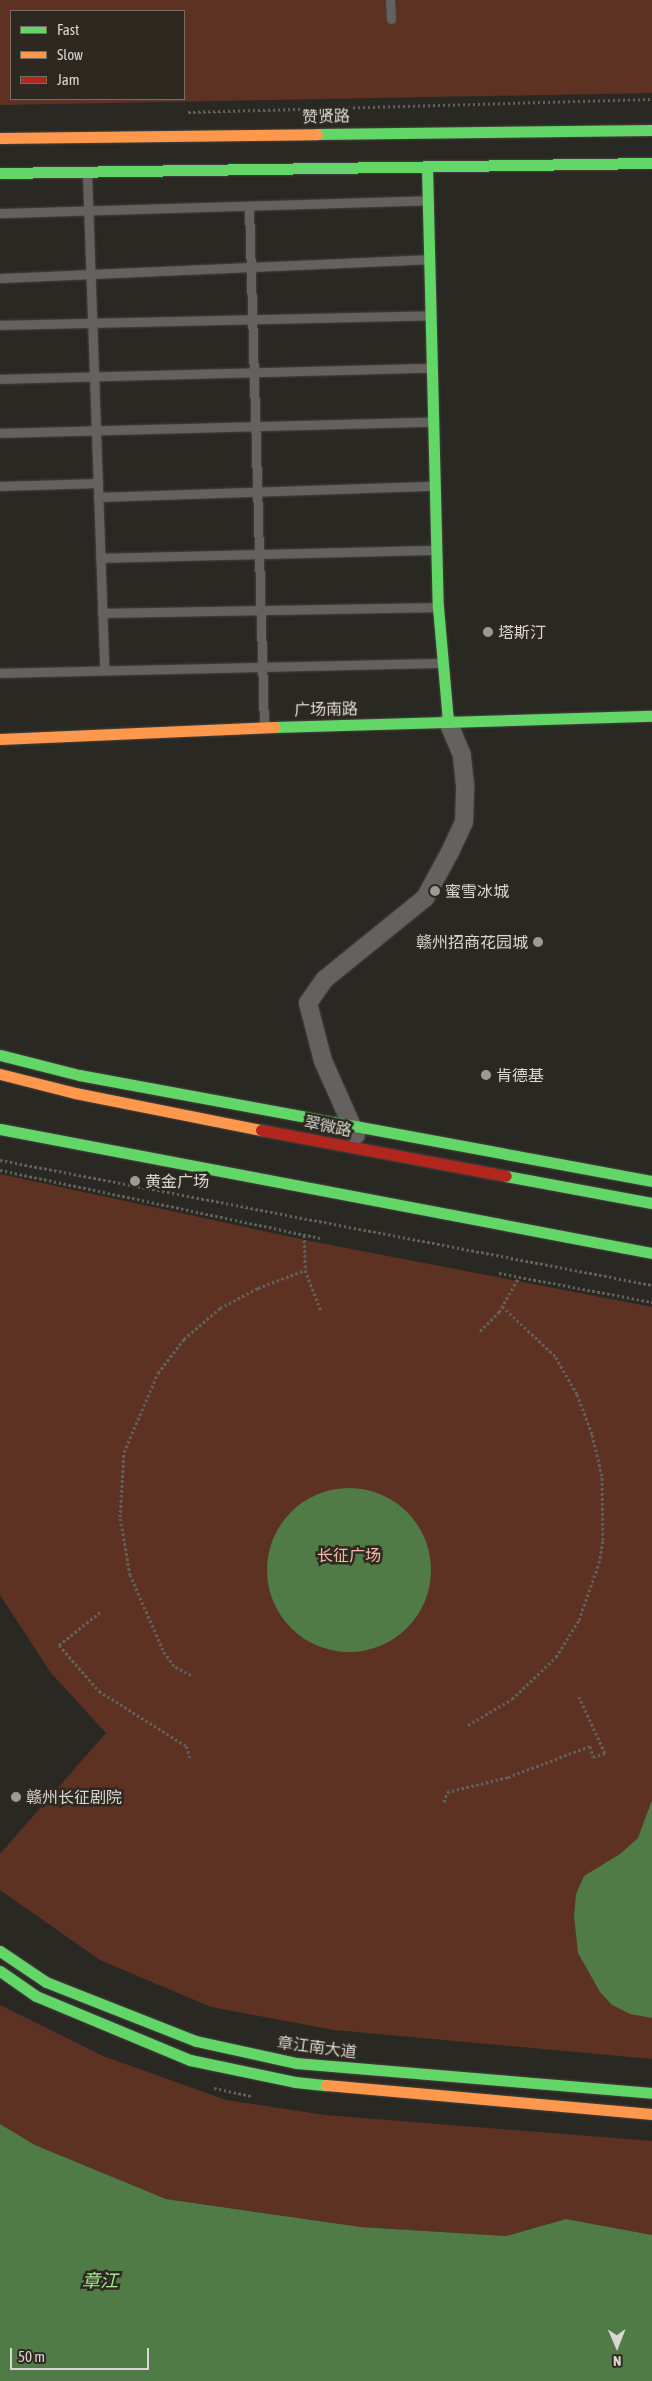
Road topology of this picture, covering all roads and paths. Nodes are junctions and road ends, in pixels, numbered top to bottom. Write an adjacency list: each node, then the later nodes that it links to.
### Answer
1 (390, 0): 2 (lane)
2 (391, 19)
3 (652, 99): 4 (path)
4 (178, 112)
5 (652, 130): 6 (main road, 赞贤路)
6 (0, 138)
7 (652, 163): 8 (main road)
8 (427, 167): 9 (main road); 11 (main road)
9 (87, 172): 10 (main road); 13 (lane)
10 (0, 173)
11 (428, 200): 12 (lane); 15 (main road)
12 (249, 206): 13 (lane); 16 (lane)
13 (89, 210): 14 (lane); 17 (lane)
14 (0, 213)
15 (431, 259): 16 (lane); 19 (main road)
16 (250, 267): 17 (lane); 20 (lane)
17 (91, 274): 18 (lane); 21 (lane)
18 (0, 278)
19 (432, 315): 20 (lane); 23 (main road)
20 (252, 319): 21 (lane); 24 (lane)
21 (92, 323): 22 (lane); 25 (lane)
22 (0, 325)
23 (433, 368): 24 (lane); 27 (main road)
24 (254, 372): 25 (lane); 28 (lane)
25 (94, 376): 26 (lane); 29 (lane)
26 (0, 379)
27 (435, 422): 28 (lane); 33 (main road)
28 (255, 427): 29 (lane); 34 (lane)
29 (96, 430): 30 (lane); 31 (lane)
30 (0, 433)
31 (98, 483): 32 (lane); 35 (lane)
32 (0, 486)
33 (436, 486): 34 (lane); 36 (main road)
34 (257, 492): 35 (lane); 37 (lane)
35 (98, 497): 38 (lane)
36 (438, 550): 37 (lane); 39 (main road)
37 (259, 554): 38 (lane); 40 (lane)
38 (100, 558): 41 (lane)
39 (438, 607): 40 (lane); 42 (main road)
40 (261, 610): 41 (lane); 43 (lane)
41 (102, 613): 44 (lane)
42 (443, 663): 43 (lane); 47 (main road)
43 (262, 667): 44 (lane); 48 (lane)
44 (104, 670): 45 (lane)
45 (0, 672)
46 (652, 716): 47 (main road, 广场南路)
47 (448, 722): 48 (main road, 广场南路); 52 (street)
48 (264, 727): 49 (main road, 广场南路)
49 (0, 739)
50 (0, 1055): 52 (main road)
51 (0, 1074): 54 (main road, 翠微路)
52 (353, 1125): 54 (street); 57 (main road)
53 (0, 1129): 61 (main road)
54 (362, 1150): 58 (main road, 翠微路)
55 (0, 1160): 65 (path)
56 (0, 1170): 59 (path)
57 (652, 1181)
58 (652, 1203)
59 (304, 1235): 60 (path); 62 (path)
60 (320, 1238)
61 (652, 1253)
62 (305, 1270): 68 (path); 71 (path)
63 (499, 1272): 64 (path)
64 (519, 1277): 66 (path); 67 (path)
65 (652, 1285)
66 (652, 1302)
67 (503, 1307): 69 (path); 73 (path)
68 (321, 1311)
69 (480, 1331)
70 (100, 1612): 74 (path)
71 (191, 1675)
72 (579, 1697): 75 (path)
73 (468, 1725)
74 (190, 1757)
75 (444, 1802)
76 (0, 1951): 78 (main road, 章江南大道)
77 (0, 1971): 79 (main road)
78 (652, 2093)
79 (652, 2114)

